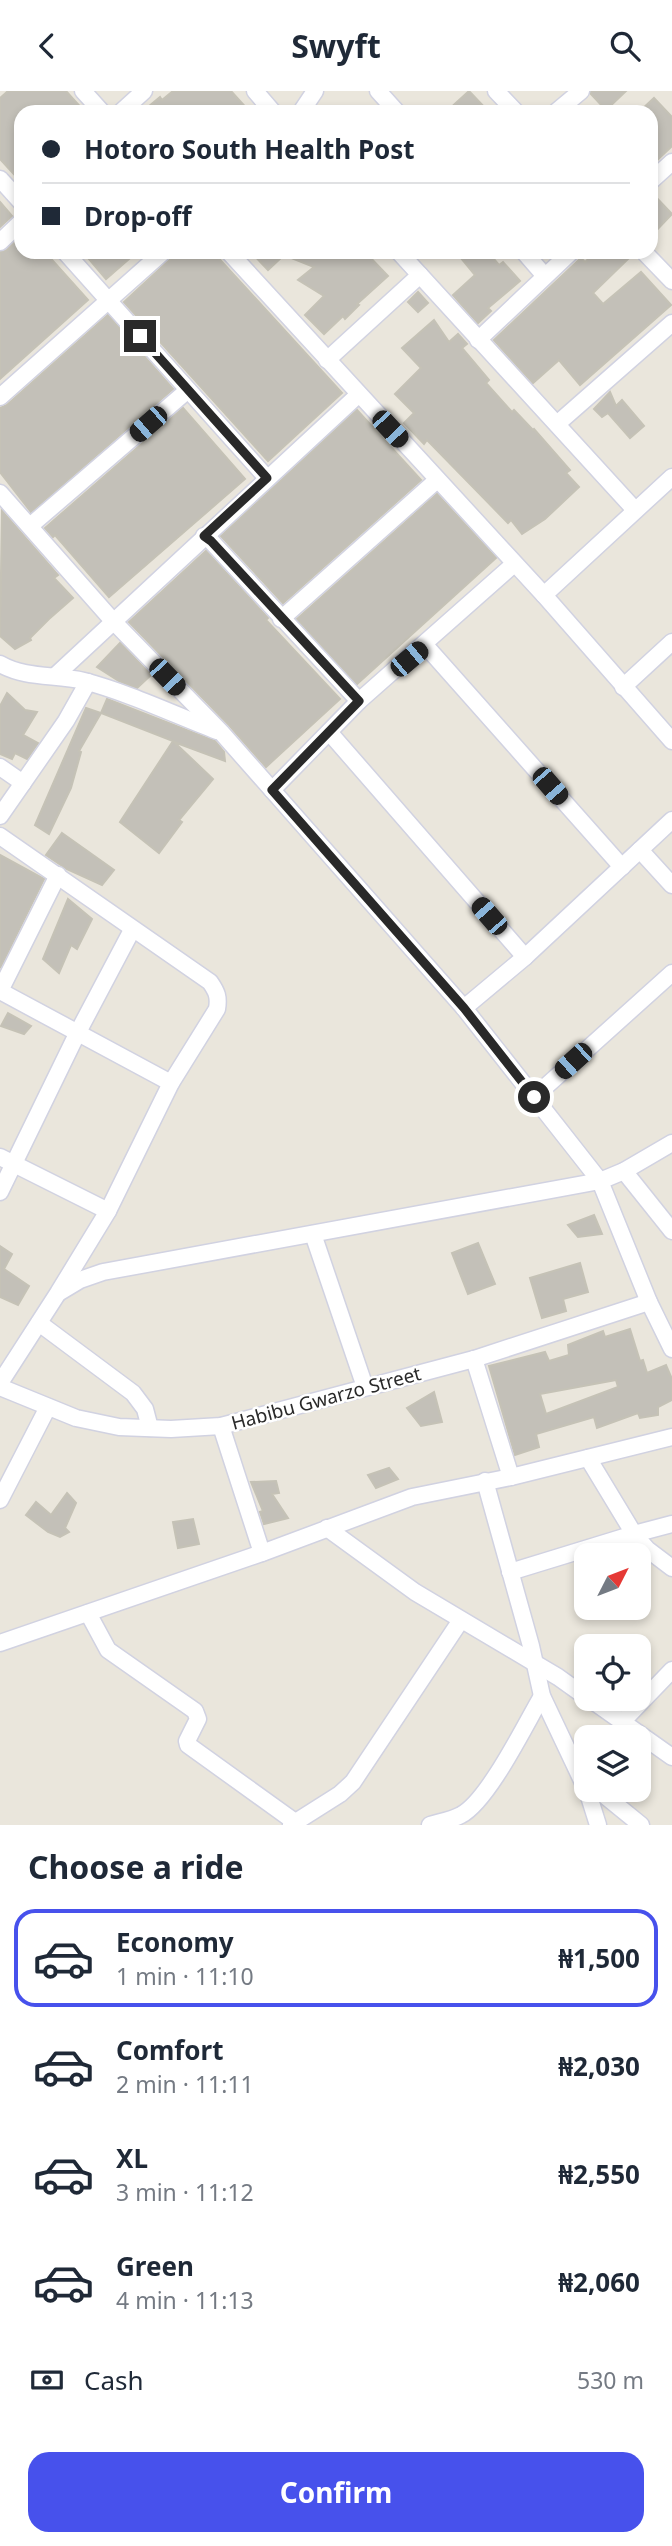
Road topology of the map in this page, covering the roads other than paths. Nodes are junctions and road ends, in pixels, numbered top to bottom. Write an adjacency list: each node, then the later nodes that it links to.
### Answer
1 (83, 91): 7 (street)
2 (144, 91): 8 (street)
3 (255, 91): 9 (street)
4 (378, 91): 10 (street)
5 (496, 91): 11 (street)
6 (580, 91): 12 (street)
7 (96, 105)
8 (129, 105)
9 (267, 105)
10 (391, 105)
11 (509, 105)
12 (564, 105)
13 (672, 162): 14 (street)
14 (658, 175)
15 (0, 179): 16 (street)
16 (14, 194)
17 (14, 229): 18 (street)
18 (0, 242)
19 (71, 259): 29 (street)
20 (155, 259): 29 (street)
21 (235, 259): 32 (street)
22 (405, 259): 26 (street)
23 (530, 259): 27 (street)
24 (562, 259): 27 (street)
25 (651, 259): 28 (street)
26 (420, 275): 31 (street); 32 (street)
27 (544, 275): 31 (street)
28 (672, 281)
29 (108, 300): 33 (street); 35 (street)
30 (672, 323): 36 (street)
31 (478, 340): 36 (street)
32 (327, 360): 34 (street)
33 (188, 390): 38 (street); 42 (street)
34 (358, 395): 38 (street); 39 (street)
35 (0, 397)
36 (557, 424): 41 (street)
37 (672, 477): 41 (street)
38 (267, 478): 43 (street)
39 (436, 480): 44 (street); 46 (street)
40 (0, 493): 42 (street)
41 (635, 510): 45 (street)
42 (30, 526): 47 (street)
43 (204, 536): 46 (street); 47 (street)
44 (514, 565): 45 (street); 49 (street)
45 (544, 596): 53 (street)
46 (281, 619): 54 (street)
47 (113, 621): 51 (street); 56 (street)
48 (672, 642): 53 (street)
49 (425, 645): 54 (street); 65 (street)
50 (0, 664): 51 (street)
51 (55, 676): 52 (street)
52 (88, 682): 56 (street); 59 (street)
53 (623, 687): 57 (street)
54 (359, 701): 55 (street)
55 (328, 732): 60 (street); 69 (street)
56 (221, 733): 60 (street)
57 (672, 741)
58 (0, 768): 59 (street)
59 (23, 783): 61 (street)
60 (272, 790): 71 (street)
61 (0, 816)
62 (672, 820): 64 (street)
63 (0, 836): 66 (street)
64 (640, 850): 65 (street); 67 (street)
65 (622, 867): 69 (street)
66 (58, 875): 68 (street); 72 (street)
67 (672, 885)
68 (132, 930): 72 (street); 73 (street)
69 (525, 957): 71 (street)
70 (672, 973): 74 (street)
71 (464, 1008): 74 (street)
72 (77, 1034): 73 (street); 76 (street)
73 (172, 1083): 80 (street)
74 (534, 1097): 78 (street)
75 (672, 1143): 77 (street)
76 (7, 1160): 79 (street); 80 (street)
77 (624, 1171): 78 (street); 81 (street)
78 (600, 1181): 82 (street); 84 (street)
79 (0, 1192)
80 (108, 1211): 83 (street)
81 (672, 1231)
82 (313, 1234): 83 (street); 89 (street)
83 (58, 1293): 85 (street)
84 (649, 1302): 86 (street); 87 (street, Habibu Gwarzo Street)
85 (39, 1323): 88 (street); 92 (street)
86 (672, 1349)
87 (474, 1359): 89 (street, Habibu Gwarzo Street); 95 (street)
88 (0, 1385): 90 (street, Habibu Gwarzo Street)
89 (365, 1387): 91 (street, Habibu Gwarzo Street)
90 (48, 1407): 92 (street, Habibu Gwarzo Street); 97 (street)
91 (221, 1426): 92 (street, Habibu Gwarzo Street); 101 (street)
92 (150, 1428)
93 (672, 1437): 94 (street)
94 (588, 1458): 95 (street); 100 (street)
95 (511, 1477): 96 (street)
96 (485, 1481): 99 (street); 103 (street)
97 (0, 1500)
98 (672, 1524): 100 (street)
99 (327, 1528): 101 (street); 105 (street)
100 (634, 1534): 102 (street); 103 (street)
101 (262, 1553): 104 (street)
102 (672, 1568)
103 (510, 1572): 107 (street)
104 (88, 1613): 106 (street); 117 (street)
105 (461, 1620): 107 (street); 117 (street)
106 (0, 1643)
107 (534, 1663): 109 (street); 110 (street)
108 (672, 1670): 112 (street)
109 (574, 1689)
110 (542, 1696): 114 (street); 118 (street)
111 (606, 1711): 112 (street)
112 (622, 1722): 113 (street)
113 (672, 1757)
114 (574, 1761)
115 (591, 1802): 119 (street)
116 (613, 1802): 120 (street)
117 (293, 1823)
118 (430, 1825)
119 (598, 1825)
120 (641, 1825)

